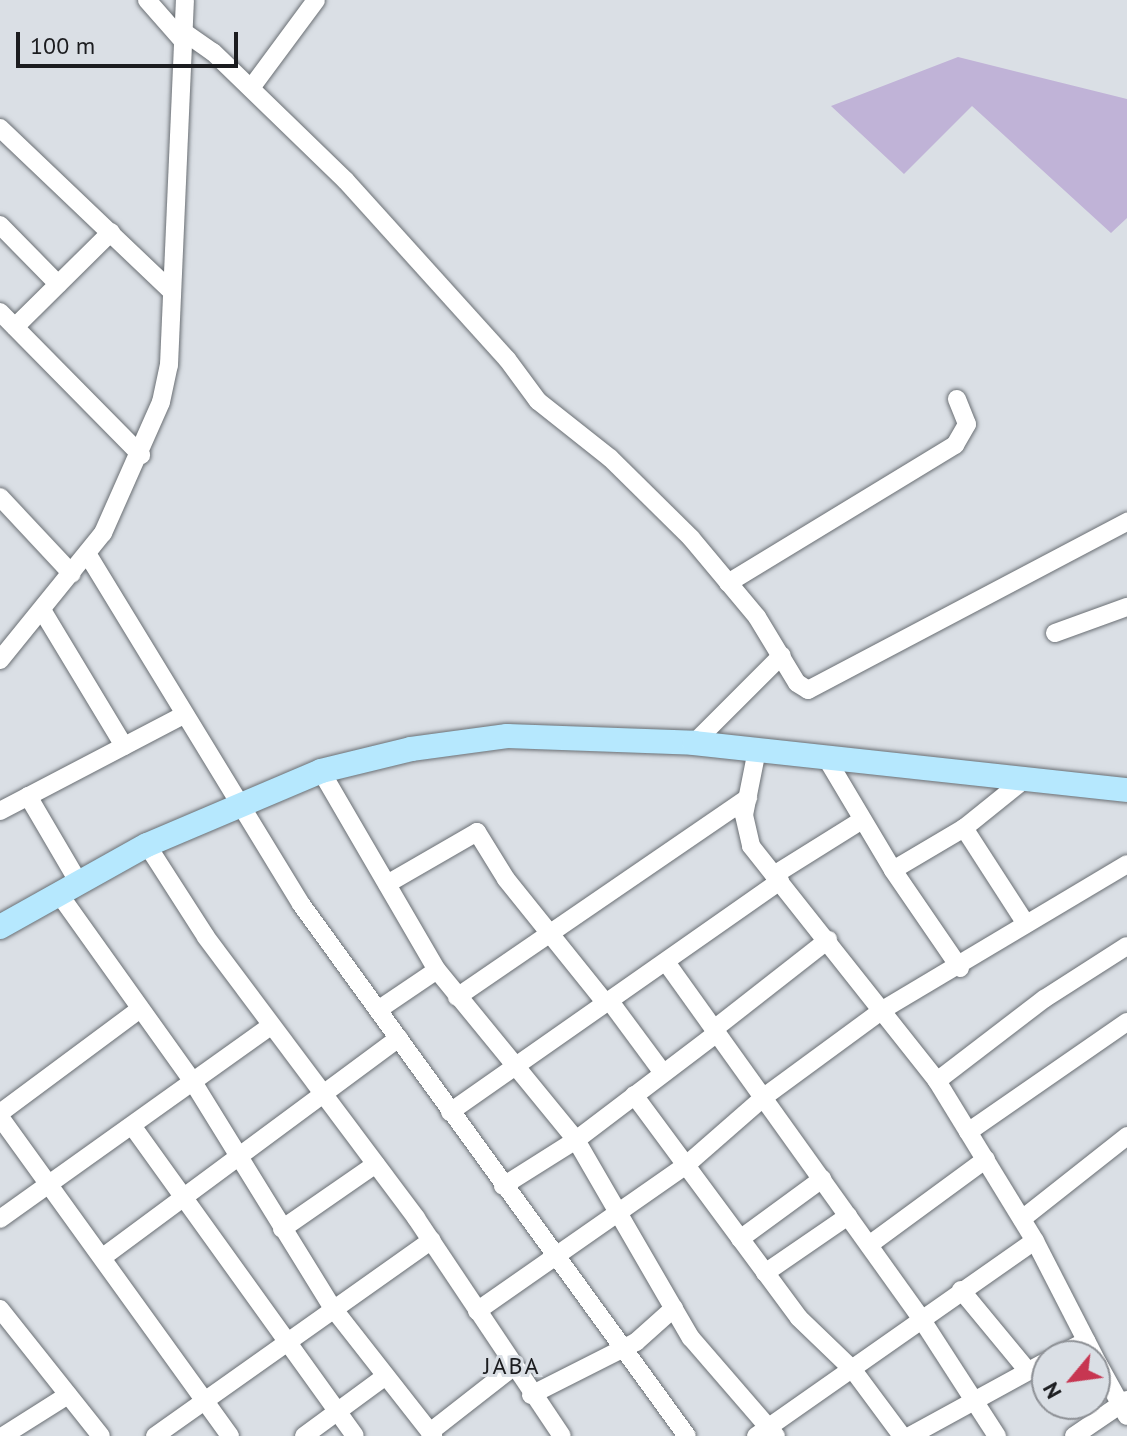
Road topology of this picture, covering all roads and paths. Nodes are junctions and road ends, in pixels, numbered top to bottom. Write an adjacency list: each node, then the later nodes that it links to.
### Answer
1 (147, 0): 4 (street)
2 (185, 0): 4 (street)
3 (316, 0): 5 (street)
4 (183, 37): 5 (street); 10 (street)
5 (251, 88): 19 (street)
6 (0, 128): 8 (street)
7 (0, 225): 9 (street)
8 (111, 232): 9 (street); 10 (street)
9 (58, 284): 12 (street)
10 (171, 291): 14 (street)
11 (0, 312): 12 (street)
12 (15, 327): 14 (street)
13 (957, 399): 19 (street)
14 (141, 455): 17 (street)
15 (0, 497): 18 (street)
16 (1127, 522): 23 (street)
17 (88, 555): 18 (street); 25 (street)
18 (72, 574): 21 (street)
19 (728, 583): 23 (street)
20 (1127, 607): 22 (street)
21 (42, 610): 24 (street); 27 (street)
22 (1055, 633)
23 (782, 655): 26 (street)
24 (0, 660)
25 (184, 715): 27 (street); 35 (street)
26 (694, 743): 28 (main road); 30 (main road)
27 (124, 746): 33 (street)
28 (757, 750): 29 (main road); 34 (street)
29 (825, 756): 31 (main road); 37 (street)
30 (321, 771): 35 (main road); 43 (street)
31 (1025, 779): 32 (main road); 38 (street)
32 (1127, 790)
33 (28, 796): 36 (street); 44 (street)
34 (748, 798): 42 (street); 47 (street)
35 (237, 805): 39 (main road); 57 (street)
36 (1, 808)
37 (862, 820): 41 (street); 42 (street)
38 (964, 828): 41 (street); 45 (street)
39 (147, 845): 44 (main road); 59 (street)
40 (1127, 864): 45 (street)
41 (893, 870): 51 (street)
42 (777, 878): 48 (street); 50 (street)
43 (387, 884): 47 (street); 52 (street)
44 (69, 889): 46 (main road); 55 (street)
45 (1026, 924): 51 (street)
46 (0, 927)
47 (551, 936): 53 (street); 54 (street)
48 (828, 940): 56 (street); 60 (street)
49 (1127, 946): 64 (street)
50 (666, 962): 54 (street); 60 (street)
51 (960, 968): 56 (street)
52 (437, 970): 53 (street); 57 (street)
53 (457, 997): 62 (street)
54 (607, 1001): 62 (street); 63 (street)
55 (140, 1009): 65 (street); 70 (street)
56 (884, 1009): 64 (street); 68 (street)
57 (378, 1010): 61 (street)
58 (1127, 1022): 72 (street)
59 (271, 1026): 65 (street); 66 (street)
60 (715, 1031): 63 (street); 68 (street)
61 (399, 1038): 66 (street); 69 (street)
62 (515, 1068): 69 (street); 74 (street)
63 (663, 1073): 67 (street)
64 (937, 1081): 72 (street)
65 (193, 1082): 71 (street); 75 (street)
66 (322, 1094): 75 (street); 77 (street)
67 (634, 1095): 74 (street); 78 (street)
68 (764, 1097): 78 (street); 79 (street)
69 (450, 1112): 81 (street)
70 (0, 1115): 80 (street)
71 (133, 1127): 80 (street); 82 (street)
72 (968, 1132): 76 (street)
73 (1127, 1136): 86 (street)
74 (576, 1140): 81 (street); 83 (street)
75 (238, 1157): 82 (street); 87 (street)
76 (986, 1159): 86 (street); 91 (street)
77 (376, 1164): 87 (street); 89 (street)
78 (685, 1166): 83 (street); 88 (street)
79 (822, 1179): 84 (street); 88 (street)
80 (48, 1183): 85 (street); 92 (street)
81 (503, 1186): 93 (street)
82 (179, 1197): 92 (street); 102 (street)
83 (621, 1213): 93 (street); 97 (street)
84 (848, 1216): 91 (street); 94 (street)
85 (0, 1219)
86 (1022, 1219): 90 (street)
87 (282, 1229): 96 (street)
88 (740, 1239): 94 (street)
89 (432, 1240): 96 (street); 99 (street)
90 (1035, 1241): 95 (street); 101 (street)
91 (869, 1245): 100 (street)
92 (103, 1257): 113 (street)
93 (556, 1257): 99 (street); 103 (street)
94 (765, 1273): 106 (street)
95 (961, 1290): 100 (street); 107 (street)
96 (332, 1307): 102 (street); 108 (street)
97 (674, 1308): 103 (street); 117 (street)
98 (0, 1309): 110 (street)
99 (477, 1311): 104 (street)
100 (920, 1317): 106 (street); 112 (street)
101 (1086, 1340)
102 (285, 1341): 113 (street); 115 (street)
103 (623, 1348): 111 (street); 125 (street)
104 (512, 1368): 111 (street); 116 (street)
105 (1031, 1369): 107 (street)
106 (853, 1370): 117 (street); 126 (street)
107 (1028, 1371): 112 (street)
108 (383, 1378): 115 (street); 116 (street)
109 (1111, 1384): 114 (street)
110 (68, 1395): 118 (street); 119 (street)
111 (531, 1395): 124 (street)
112 (973, 1400): 127 (street); 128 (street)
113 (204, 1401): 120 (street); 121 (street)
114 (1125, 1407): 129 (street)
115 (337, 1413): 122 (street); 123 (street)
116 (425, 1433)
117 (767, 1433)
118 (3, 1436)
119 (101, 1436)
120 (155, 1436)
121 (230, 1436)
122 (304, 1436)
123 (355, 1436)
124 (562, 1436)
125 (687, 1436)
126 (902, 1436)
127 (910, 1436)
128 (997, 1436)
129 (1074, 1436)

